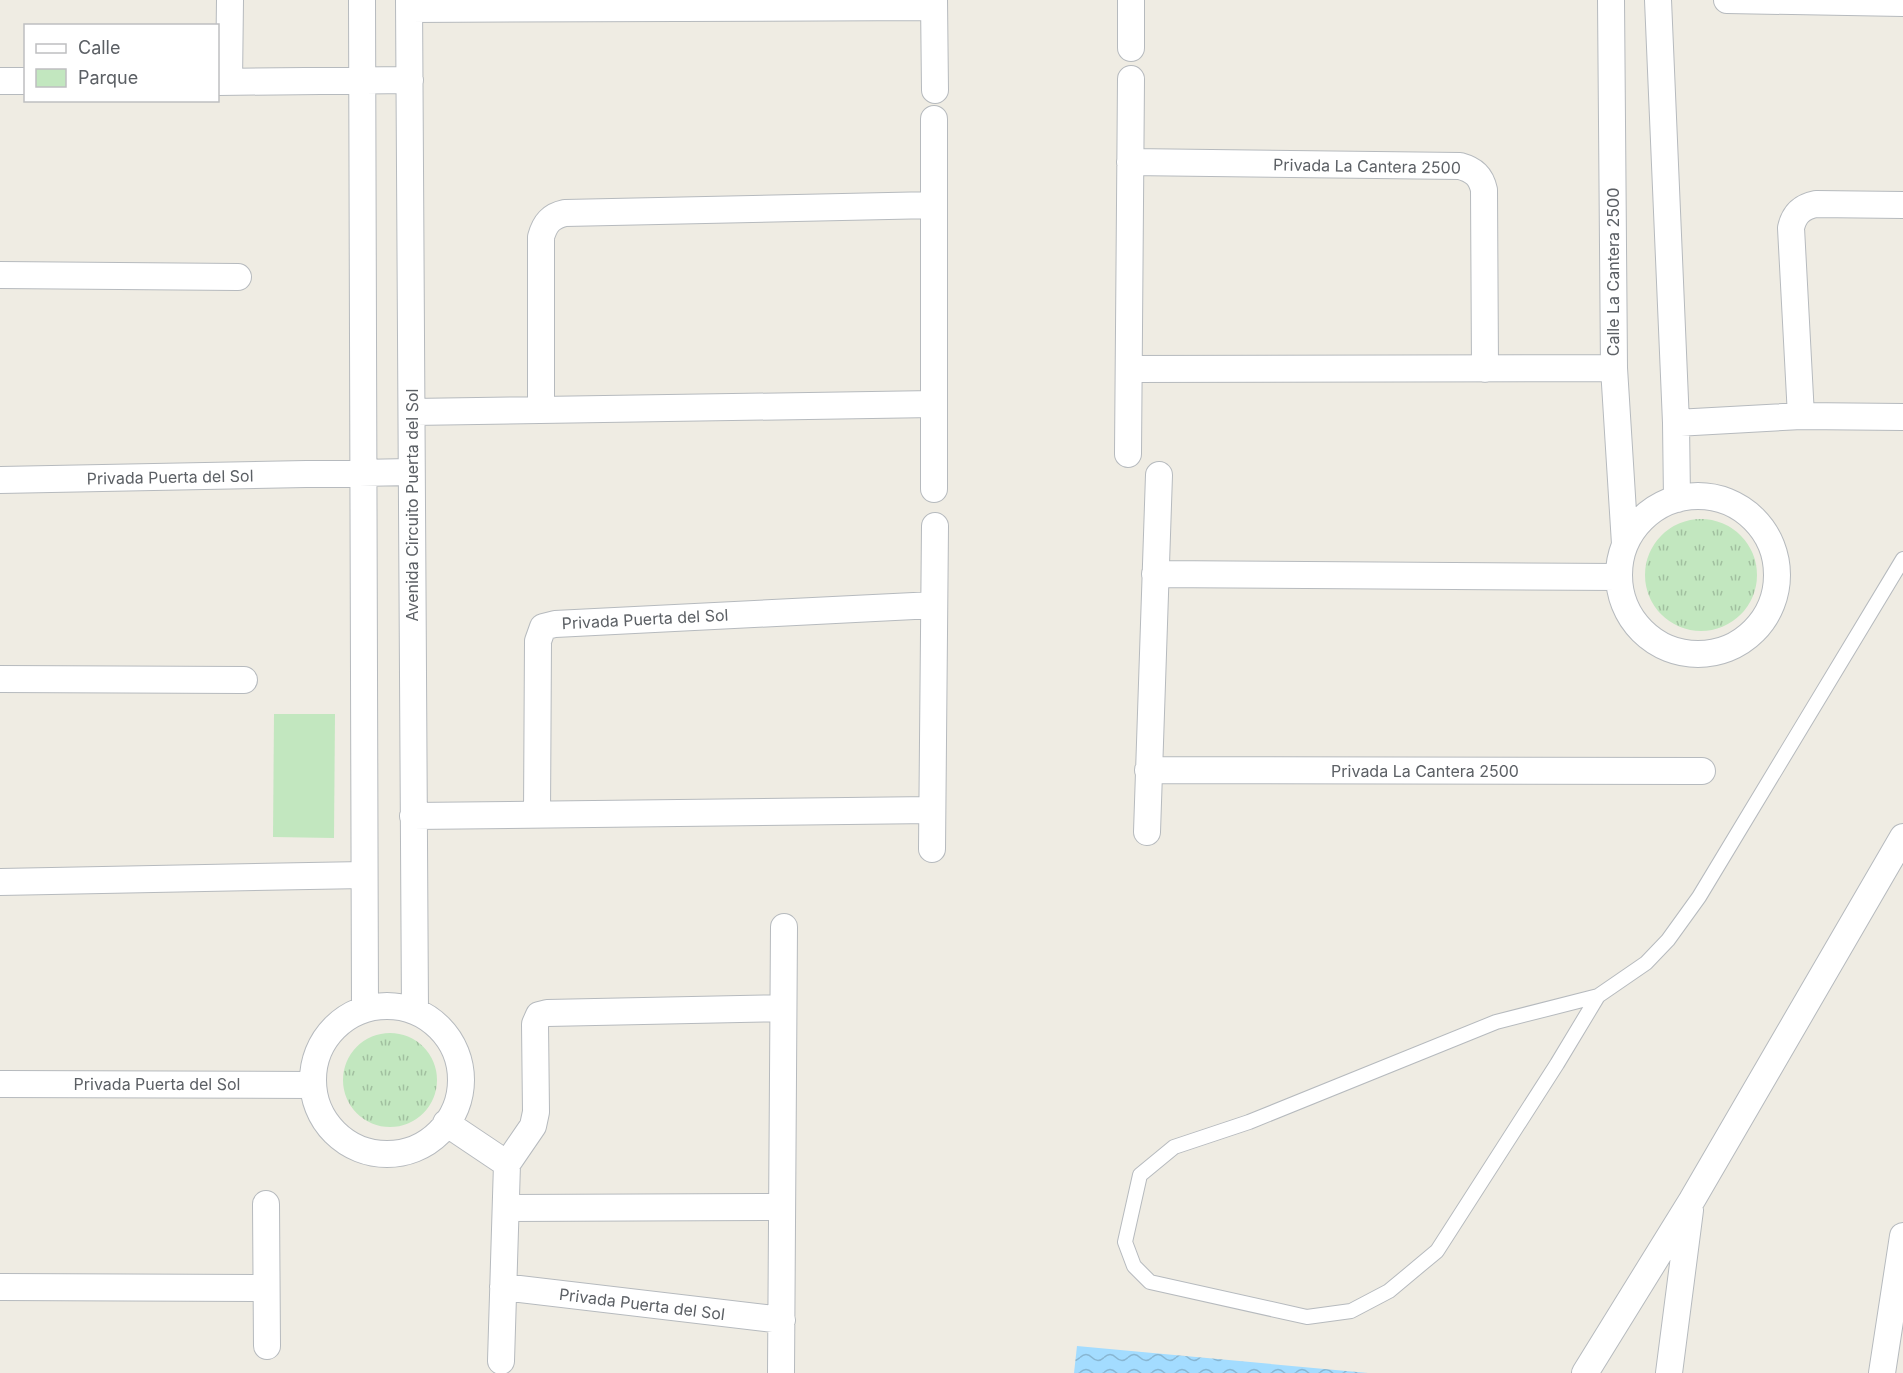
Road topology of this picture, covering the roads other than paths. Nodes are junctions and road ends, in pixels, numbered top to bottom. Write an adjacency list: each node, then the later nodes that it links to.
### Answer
1 (230, 0): 17 (street)
2 (362, 0): 18 (street)
3 (1131, 0): 12 (street)
4 (1611, 0): 26 (street, Calle La Cantera 2500)
5 (1658, 0): 34 (street)
6 (1727, 0): 7 (street)
7 (1782, 0): 8 (street)
8 (1903, 3)
9 (409, 4): 10 (street); 13 (street, Avenida Circuito Puerta del Sol)
10 (529, 4): 11 (street)
11 (934, 4): 19 (street)
12 (1131, 48)
13 (410, 80): 18 (street); 31 (street, Avenida Circuito Puerta del Sol)
14 (1131, 80): 21 (street)
15 (0, 81): 16 (street)
16 (24, 81)
17 (224, 82): 18 (street)
18 (362, 82): 37 (street)
19 (935, 90)
20 (934, 119): 22 (street)
21 (1130, 162): 27 (street); 28 (street, Privada La Cantera 2500)
22 (934, 205): 29 (street); 30 (street)
23 (1903, 205): 32 (street)
24 (0, 275): 25 (street)
25 (238, 277)
26 (1614, 368): 28 (street); 43 (street, Calle La Cantera 2500)
27 (1129, 369): 28 (street); 35 (street)
28 (1485, 369)
29 (934, 404): 30 (street); 40 (street)
30 (541, 410): 31 (street)
31 (411, 412): 36 (street, Avenida Circuito Puerta del Sol)
32 (1801, 416): 33 (street); 34 (street)
33 (1903, 417)
34 (1676, 423): 41 (street)
35 (1128, 454)
36 (411, 472): 37 (street, Privada Puerta del Sol); 54 (street, Avenida Circuito Puerta del Sol)
37 (364, 474): 39 (street, Privada Puerta del Sol); 58 (street)
38 (1159, 476): 45 (street)
39 (0, 480)
40 (934, 489)
41 (1677, 499): 43 (street); 46 (street)
42 (934, 526): 47 (street)
43 (1625, 544): 46 (street)
44 (1903, 559): 61 (lane)
45 (1155, 574): 46 (street); 50 (street)
46 (1619, 577)
47 (934, 605): 52 (street); 53 (street, Privada Puerta del Sol)
48 (0, 679): 49 (street)
49 (244, 680)
50 (1148, 770): 51 (street, Privada La Cantera 2500); 55 (street)
51 (1702, 771)
52 (932, 810): 53 (street); 57 (street)
53 (537, 814): 54 (street)
54 (413, 816): 64 (street, Avenida Circuito Puerta del Sol)
55 (1147, 832)
56 (1903, 837): 69 (street)
57 (932, 849)
58 (364, 875): 59 (street); 63 (street)
59 (0, 882)
60 (784, 927): 62 (street)
61 (1598, 996): 61 (lane)
62 (783, 1008): 68 (street); 71 (street)
63 (365, 1009): 64 (street); 66 (street)
64 (415, 1011): 67 (street)
65 (0, 1084): 66 (street, Privada Puerta del Sol)
66 (313, 1084): 67 (street)
67 (446, 1123): 68 (street)
68 (507, 1164): 72 (street)
69 (1692, 1200): 81 (street); 82 (street)
70 (266, 1204): 75 (street)
71 (782, 1206): 72 (street); 77 (street)
72 (506, 1208): 76 (street)
73 (1903, 1236): 83 (street)
74 (0, 1287): 75 (street)
75 (266, 1287): 78 (street)
76 (503, 1287): 77 (street, Privada Puerta del Sol); 79 (street)
77 (782, 1320): 80 (street)
78 (267, 1346)
79 (501, 1361)
80 (781, 1373)
81 (1586, 1373)
82 (1669, 1373)
83 (1882, 1373)

